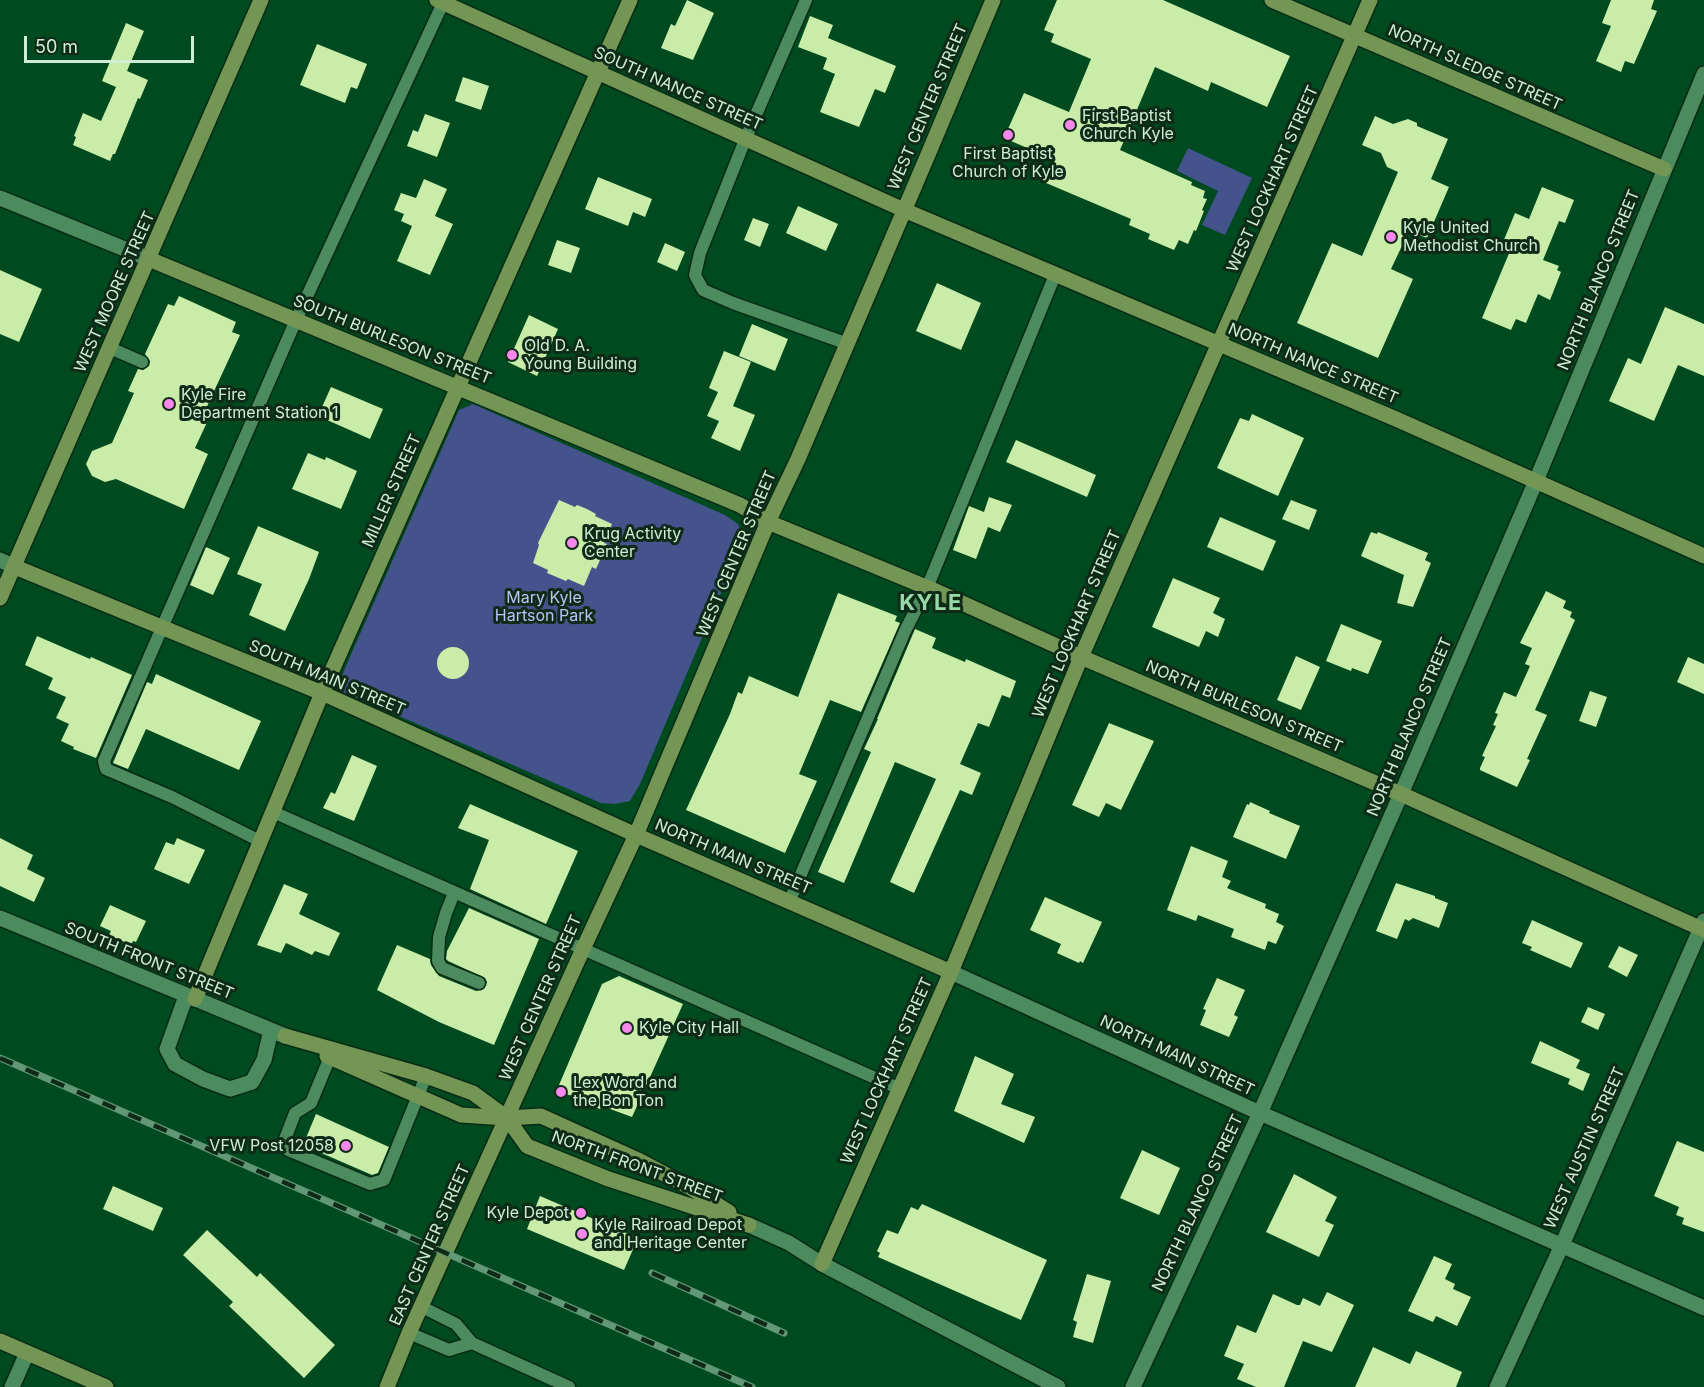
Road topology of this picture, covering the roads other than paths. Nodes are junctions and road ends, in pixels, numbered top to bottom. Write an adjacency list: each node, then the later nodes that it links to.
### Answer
1 (261, 0): 15 (street, WEST MOORE STREET)
2 (630, 0): 9 (street, MILLER STREET)
3 (806, 0): 11 (lane)
4 (993, 0): 14 (street, WEST CENTER STREET)
5 (1272, 0): 8 (street, NORTH SLEDGE STREET)
6 (1370, 0): 8 (street, WEST LOCKHART STREET)
7 (440, 1): 9 (street, SOUTH NANCE STREET); 17 (lane)
8 (1355, 36): 12 (street, NORTH SLEDGE STREET); 19 (street, WEST LOCKHART STREET)
9 (597, 72): 11 (street, SOUTH NANCE STREET); 22 (street, MILLER STREET)
10 (1704, 74): 12 (street, NORTH BLANCO STREET)
11 (745, 140): 14 (street, SOUTH NANCE STREET); 18 (lane)
12 (1664, 169): 23 (street, NORTH BLANCO STREET)
13 (0, 198): 15 (street, SOUTH BURLESON STREET)
14 (904, 210): 16 (street, NORTH NANCE STREET); 18 (street, WEST CENTER STREET)
15 (149, 259): 17 (street, SOUTH BURLESON STREET); 20 (street, WEST MOORE STREET)
16 (1055, 275): 19 (street, NORTH NANCE STREET); 28 (lane)
17 (296, 320): 22 (street, SOUTH BURLESON STREET); 30 (lane)
18 (848, 344): 24 (street, WEST CENTER STREET)
19 (1220, 344): 23 (street, NORTH NANCE STREET); 31 (street, WEST LOCKHART STREET)
20 (110, 348): 21 (lane); 27 (street, WEST MOORE STREET)
21 (142, 362)
22 (457, 386): 24 (street, SOUTH BURLESON STREET); 32 (street, MILLER STREET)
23 (1536, 481): 25 (street, NORTH NANCE STREET); 33 (street, NORTH BLANCO STREET)
24 (768, 522): 28 (street, NORTH BURLESON STREET); 35 (street, WEST CENTER STREET)
25 (1704, 556)
26 (0, 560): 27 (street, SOUTH MAIN STREET)
27 (15, 567): 29 (street, WEST MOORE STREET); 30 (street, SOUTH MAIN STREET)
28 (927, 588): 31 (street, NORTH BURLESON STREET); 38 (lane)
29 (0, 598)
30 (163, 629): 32 (street, SOUTH MAIN STREET); 36 (lane)
31 (1081, 657): 33 (street, NORTH BURLESON STREET); 42 (street, WEST LOCKHART STREET)
32 (322, 693): 34 (street, MILLER STREET); 35 (street, SOUTH MAIN STREET)
33 (1401, 794): 40 (street, NORTH BURLESON STREET); 50 (street, NORTH BLANCO STREET)
34 (273, 812): 36 (street, MILLER STREET); 37 (lane)
35 (636, 835): 38 (street, NORTH MAIN STREET); 41 (street, WEST CENTER STREET)
36 (260, 841): 44 (street, MILLER STREET)
37 (454, 893): 41 (lane); 43 (lane)
38 (790, 900): 42 (street, NORTH MAIN STREET)
39 (0, 918): 44 (street, SOUTH FRONT STREET)
40 (1703, 926): 53 (street, WEST AUSTIN STREET)
41 (583, 949): 48 (lane); 51 (street, WEST CENTER STREET)
42 (951, 972): 48 (street, WEST LOCKHART STREET); 50 (street, NORTH MAIN STREET)
43 (479, 983)
44 (190, 998): 45 (street, SOUTH FRONT STREET); 45 (street)
45 (278, 1033): 46 (street, SOUTH FRONT STREET); 47 (street, SOUTH FRONT STREET)
46 (330, 1057): 49 (street, SOUTH FRONT STREET); 49 (lane)
47 (426, 1076): 49 (lane); 51 (street, SOUTH FRONT STREET)
48 (900, 1089): 54 (street, WEST LOCKHART STREET)
49 (417, 1097): 51 (street, SOUTH FRONT STREET)
50 (1260, 1113): 53 (street, NORTH MAIN STREET); 66 (street, NORTH BLANCO STREET)
51 (507, 1118): 52 (street, NORTH FRONT STREET); 52 (street, NORTH FRONT STREET); 55 (street, EAST CENTER STREET)
52 (749, 1225): 54 (street, NORTH FRONT STREET)
53 (1562, 1245): 56 (street, NORTH MAIN STREET); 67 (street, WEST AUSTIN STREET)
54 (822, 1264): 65 (street, NORTH FRONT STREET)
55 (422, 1307): 57 (street, EAST CENTER STREET); 59 (lane)
56 (1704, 1308)
57 (410, 1333): 59 (lane); 63 (street, EAST CENTER STREET)
58 (0, 1341): 60 (street)
59 (472, 1343): 64 (lane)
60 (27, 1353): 61 (street); 62 (street)
61 (12, 1387)
62 (106, 1387)
63 (387, 1387)
64 (569, 1387)
65 (1058, 1387)
66 (1133, 1387)
67 (1497, 1387)

